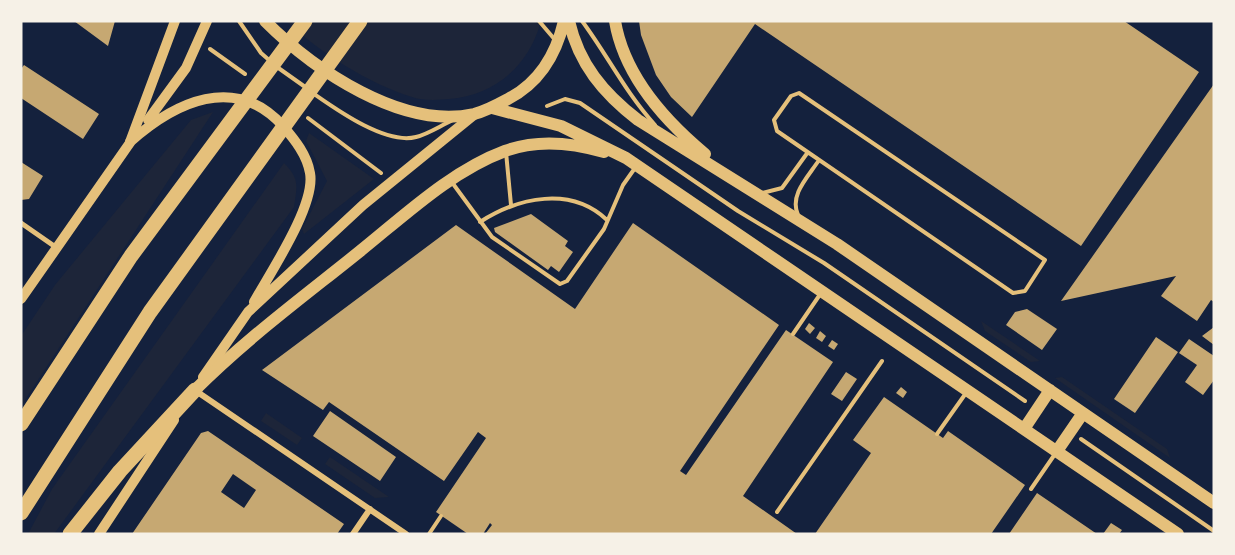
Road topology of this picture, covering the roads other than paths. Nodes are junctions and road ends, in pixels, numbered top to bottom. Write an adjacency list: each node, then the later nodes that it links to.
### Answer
1 (175, 21): 16 (main road)
2 (207, 21): 16 (main road)
3 (239, 21): 14 (lane)
4 (265, 21): 14 (main road)
5 (305, 21): 39 (highway)
6 (360, 21): 46 (highway)
7 (539, 21): 12 (lane)
8 (564, 21): 12 (main road)
9 (569, 21): 15 (main road)
10 (582, 21): 15 (lane)
11 (615, 21): 22 (main road)
12 (559, 44): 13 (main road)
13 (492, 108): 14 (main road); 19 (main road)
14 (470, 115): 33 (main road)
15 (668, 139): 22 (main road)
16 (130, 142): 30 (main road); 33 (main road)
17 (505, 151): 19 (main road); 23 (main road); 25 (lane)
18 (808, 152): 20 (lane); 20 (lane); 24 (lane)
19 (626, 158): 21 (main road)
20 (819, 160): 27 (lane)
21 (637, 165): 26 (lane); 31 (main road)
22 (728, 175): 24 (main road)
23 (451, 181): 28 (lane); 35 (main road)
24 (757, 193): 27 (main road)
25 (511, 205): 26 (lane); 28 (lane)
26 (608, 220): 28 (lane)
27 (801, 221): 37 (main road)
28 (480, 222)
29 (21, 223): 30 (street)
30 (57, 248): 32 (main road)
31 (823, 291): 34 (lane); 36 (main road)
32 (21, 299)
33 (248, 312): 35 (main road)
34 (793, 334)
35 (195, 390): 45 (street); 48 (highway); 49 (main road)
36 (968, 390): 40 (main road); 41 (lane)
37 (1050, 390): 38 (main road); 40 (main road)
38 (1083, 413): 42 (main road); 44 (main road)
39 (21, 424)
40 (1024, 429): 42 (main road)
41 (937, 434)
42 (1057, 451): 43 (lane); 53 (main road)
43 (1031, 489)
44 (1214, 503)
45 (370, 509): 50 (street); 51 (street)
46 (21, 513)
47 (441, 516): 52 (lane)
48 (70, 534)
49 (99, 534)
50 (353, 534)
51 (406, 534)
52 (429, 534)
53 (1179, 534)

